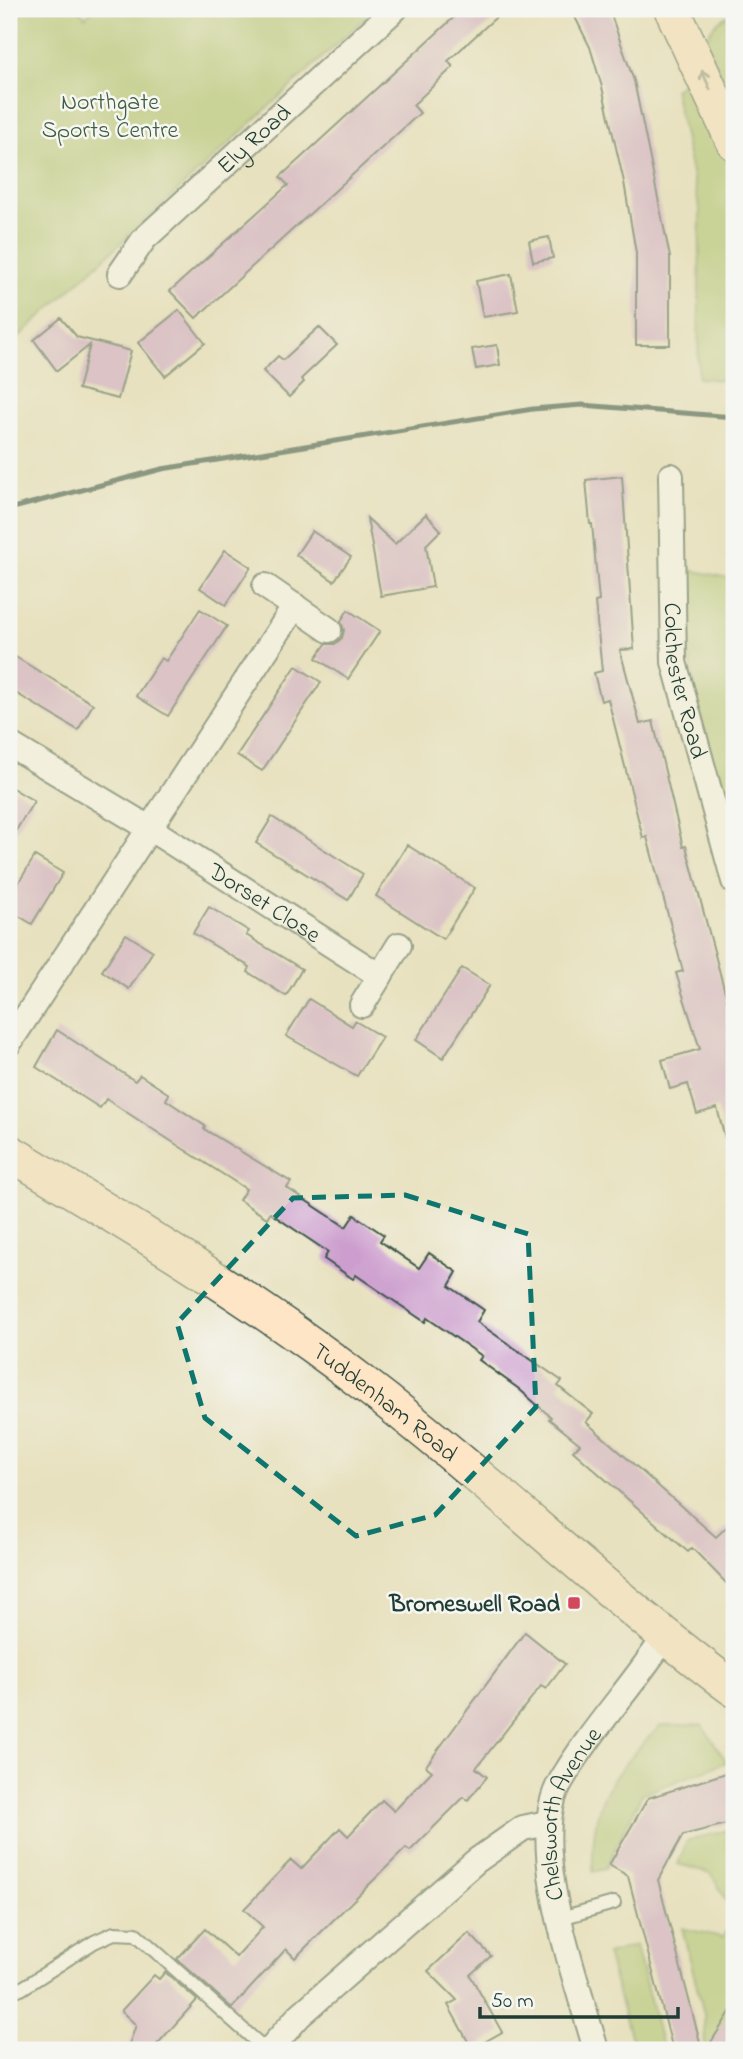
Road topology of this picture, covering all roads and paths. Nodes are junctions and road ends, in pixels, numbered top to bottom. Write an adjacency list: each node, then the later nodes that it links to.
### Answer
1 (395, 9): 4 (street, Ely Road)
2 (672, 9): 3 (street, one-way to 2)
3 (734, 142)
4 (120, 274)
5 (671, 476): 11 (street, Colchester Road)
6 (265, 586): 7 (street)
7 (295, 606): 8 (street); 10 (street)
8 (330, 629)
9 (9, 744): 10 (street, Dorset Close)
10 (149, 828): 13 (street, Dorset Close); 15 (street)
11 (734, 881)
12 (399, 945): 13 (street)
13 (380, 976): 14 (street)
14 (362, 1006)
15 (9, 1043)
16 (9, 1152): 17 (street, Tuddenham Road)
17 (664, 1638): 18 (street, Tuddenham Road); 19 (street, Chelsworth Avenue)
18 (734, 1689)
19 (547, 1823): 21 (street, Chelsworth Avenue); 23 (street)
20 (614, 1903): 21 (lane)
21 (561, 1918): 24 (street, Chelsworth Avenue)
22 (21, 1989): 23 (lane)
23 (268, 2050)
24 (596, 2050)

